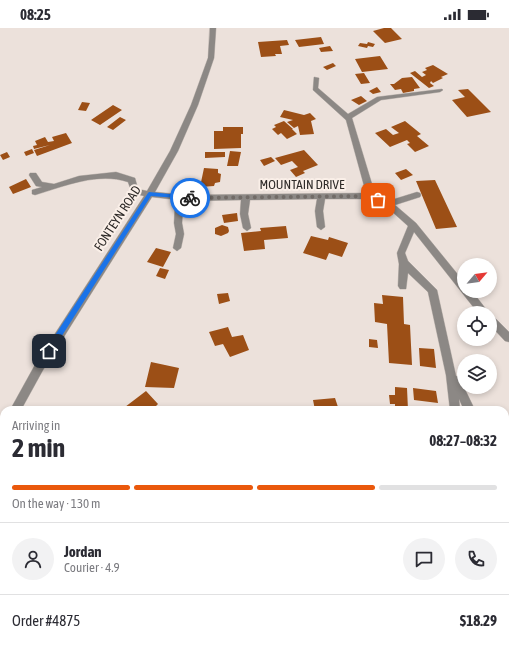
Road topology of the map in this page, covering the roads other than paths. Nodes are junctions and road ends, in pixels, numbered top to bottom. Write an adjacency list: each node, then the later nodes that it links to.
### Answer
1 (214, 28): 8 (street, FONTEYN ROAD)
2 (316, 78): 4 (street)
3 (440, 90): 4 (street)
4 (348, 118): 10 (street)
5 (32, 175): 6 (street)
6 (56, 186): 7 (street); 8 (street)
7 (35, 192)
8 (149, 194): 11 (street, MOUNTAIN DRIVE); 27 (street, FONTEYN ROAD)
9 (417, 195): 14 (street)
10 (371, 196): 13 (street, MOUNTAIN DRIVE); 14 (street, MOUNTAIN DRIVE)
11 (183, 197): 12 (street, MOUNTAIN DRIVE); 18 (street)
12 (246, 197): 13 (street, MOUNTAIN DRIVE); 17 (street)
13 (321, 197): 16 (street)
14 (386, 204): 15 (street, MOUNTAIN DRIVE)
15 (413, 225): 19 (street); 20 (street, MOUNTAIN DRIVE)
16 (321, 227)
17 (247, 228)
18 (177, 248)
19 (403, 262): 21 (street); 26 (street)
20 (457, 279)
21 (403, 286)
22 (472, 298): 23 (street)
23 (478, 306)
24 (497, 326): 25 (street)
25 (509, 338)
26 (450, 372): 28 (street); 29 (street)
27 (17, 406)
28 (456, 406)
29 (468, 406)

